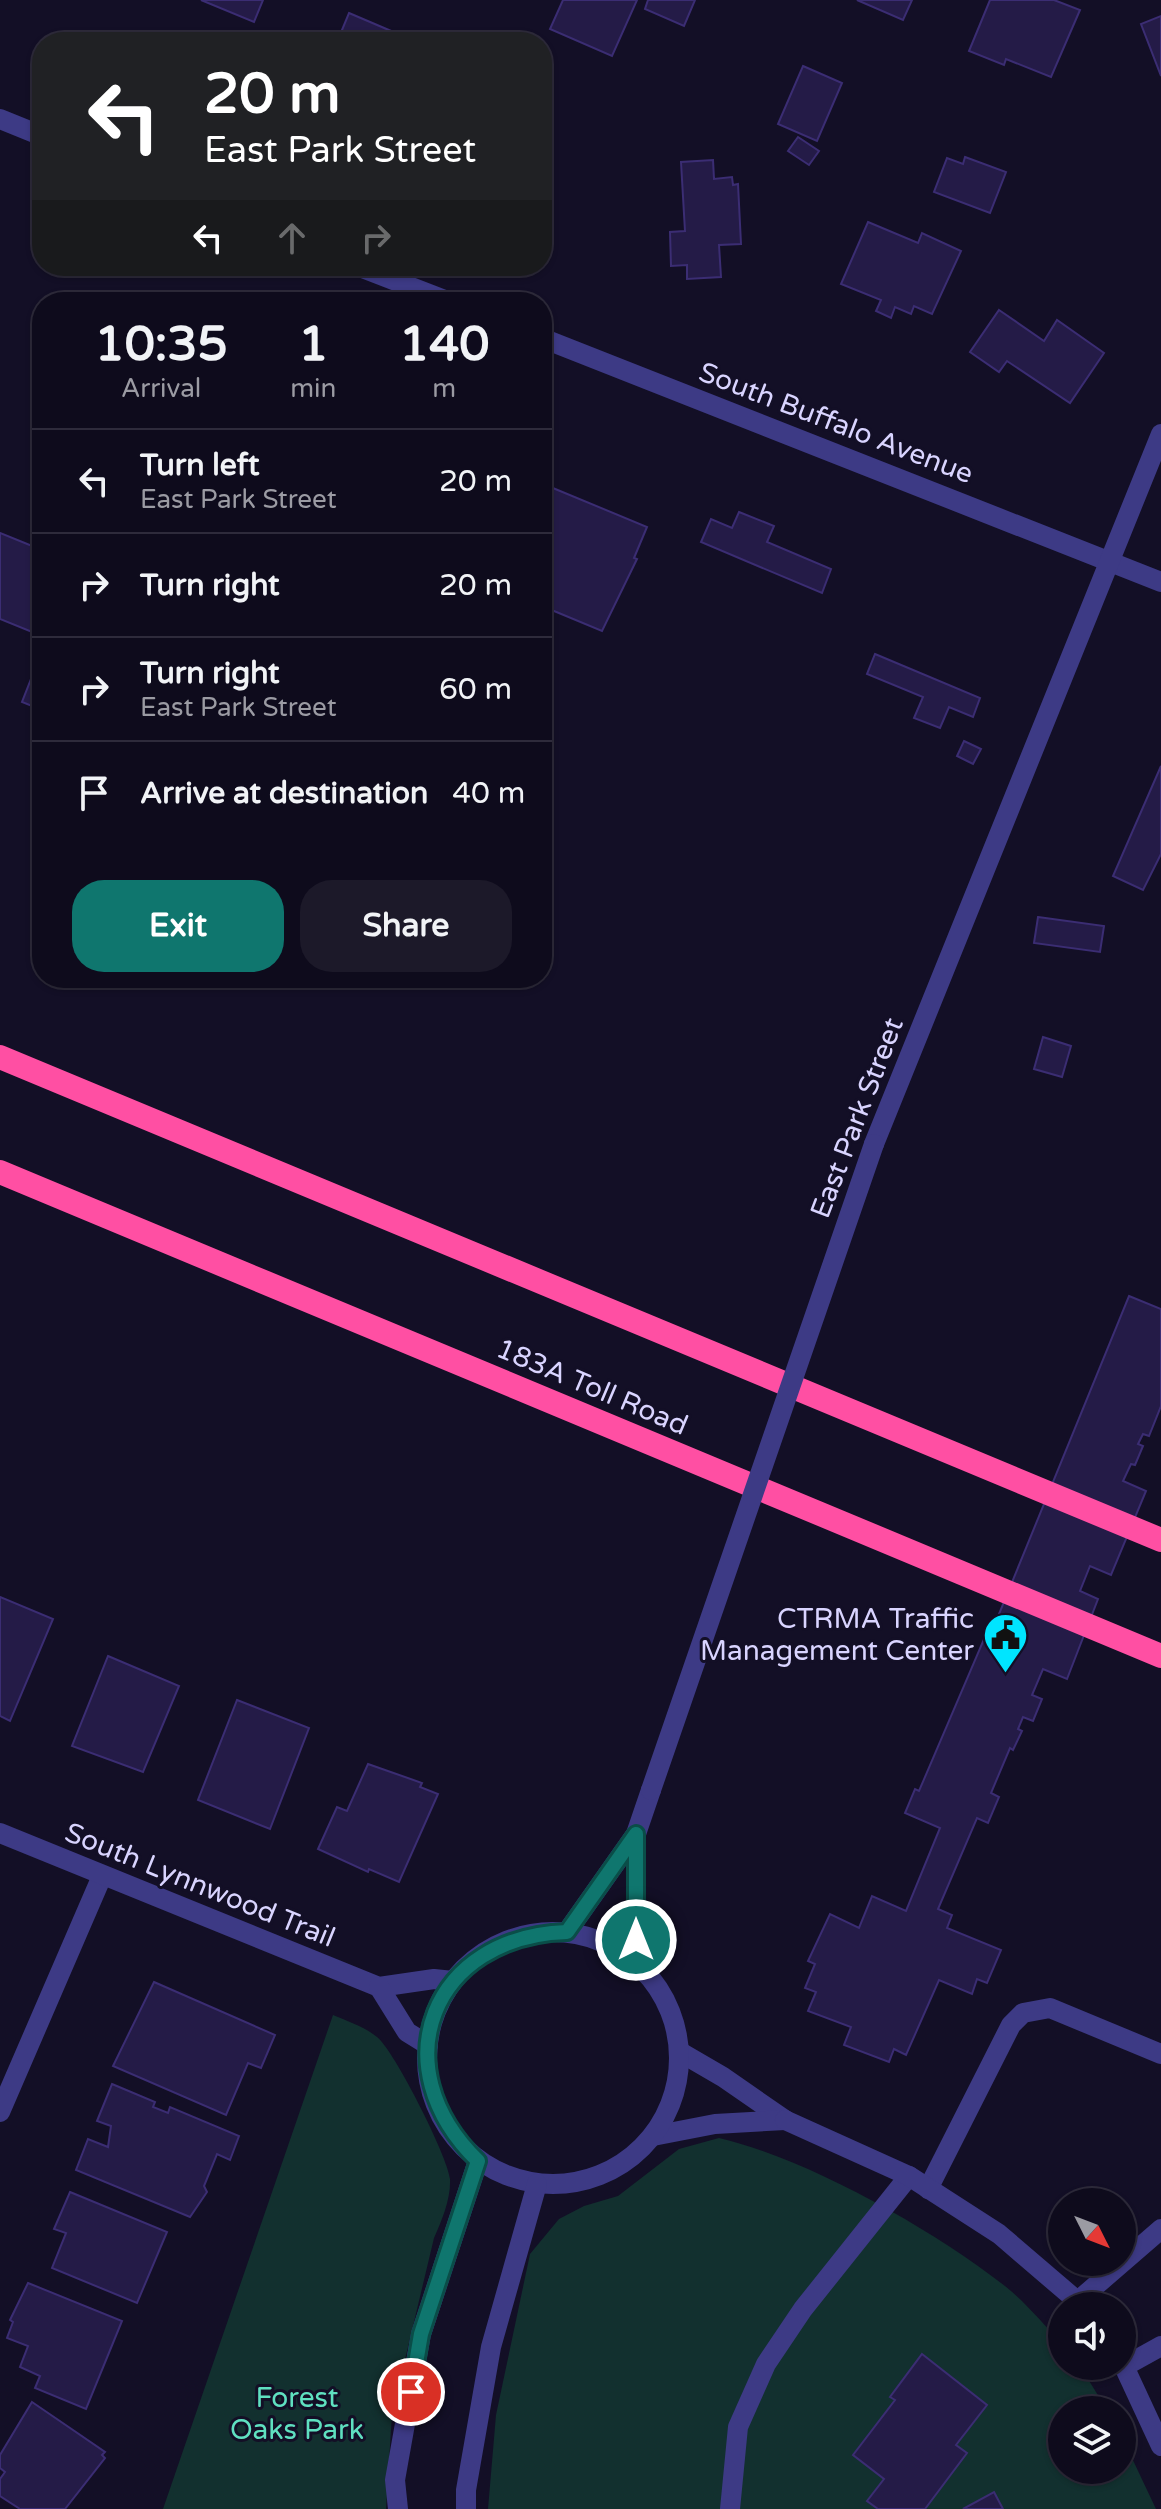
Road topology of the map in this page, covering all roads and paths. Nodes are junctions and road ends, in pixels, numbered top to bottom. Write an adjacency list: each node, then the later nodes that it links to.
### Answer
1 (0, 119): 2 (street)
2 (32, 132)
3 (383, 276): 4 (street)
4 (424, 292)
5 (552, 342): 7 (street, South Buffalo Avenue)
6 (1161, 434): 7 (street, East Park Street)
7 (1109, 559): 8 (street, South Buffalo Avenue); 14 (street, East Park Street, bridge)
8 (1161, 582)
9 (0, 1057): 11 (highway)
10 (0, 1172): 12 (highway, 183A Toll Road)
11 (1161, 1540)
12 (1161, 1656)
13 (0, 1833): 15 (street, South Lynnwood Trail)
14 (636, 1834): 16 (street, East Park Street); 17 (street, East Park Street)
15 (102, 1876): 19 (street, South Lynnwood Trail); 23 (street)
16 (567, 1932): 17 (street); 18 (street)
17 (636, 1962): 21 (street)
18 (453, 1981): 19 (street); 20 (street)
19 (379, 1987): 20 (street)
20 (428, 2045): 26 (street)
21 (680, 2052): 24 (street); 25 (street)
22 (1161, 2054): 29 (street)
23 (0, 2112)
24 (785, 2120): 25 (street); 27 (street)
25 (653, 2136): 28 (street)
26 (478, 2161): 28 (street); 37 (street)
27 (909, 2176): 29 (street); 39 (street)
28 (537, 2184): 38 (street)
29 (928, 2189): 31 (street)
30 (1161, 2229): 32 (street)
31 (1068, 2292)
32 (1093, 2292)
33 (1161, 2346): 34 (street)
34 (1136, 2358)
35 (1130, 2380): 36 (street)
36 (1161, 2446)
37 (398, 2509)
38 (466, 2509)
39 (730, 2509)

